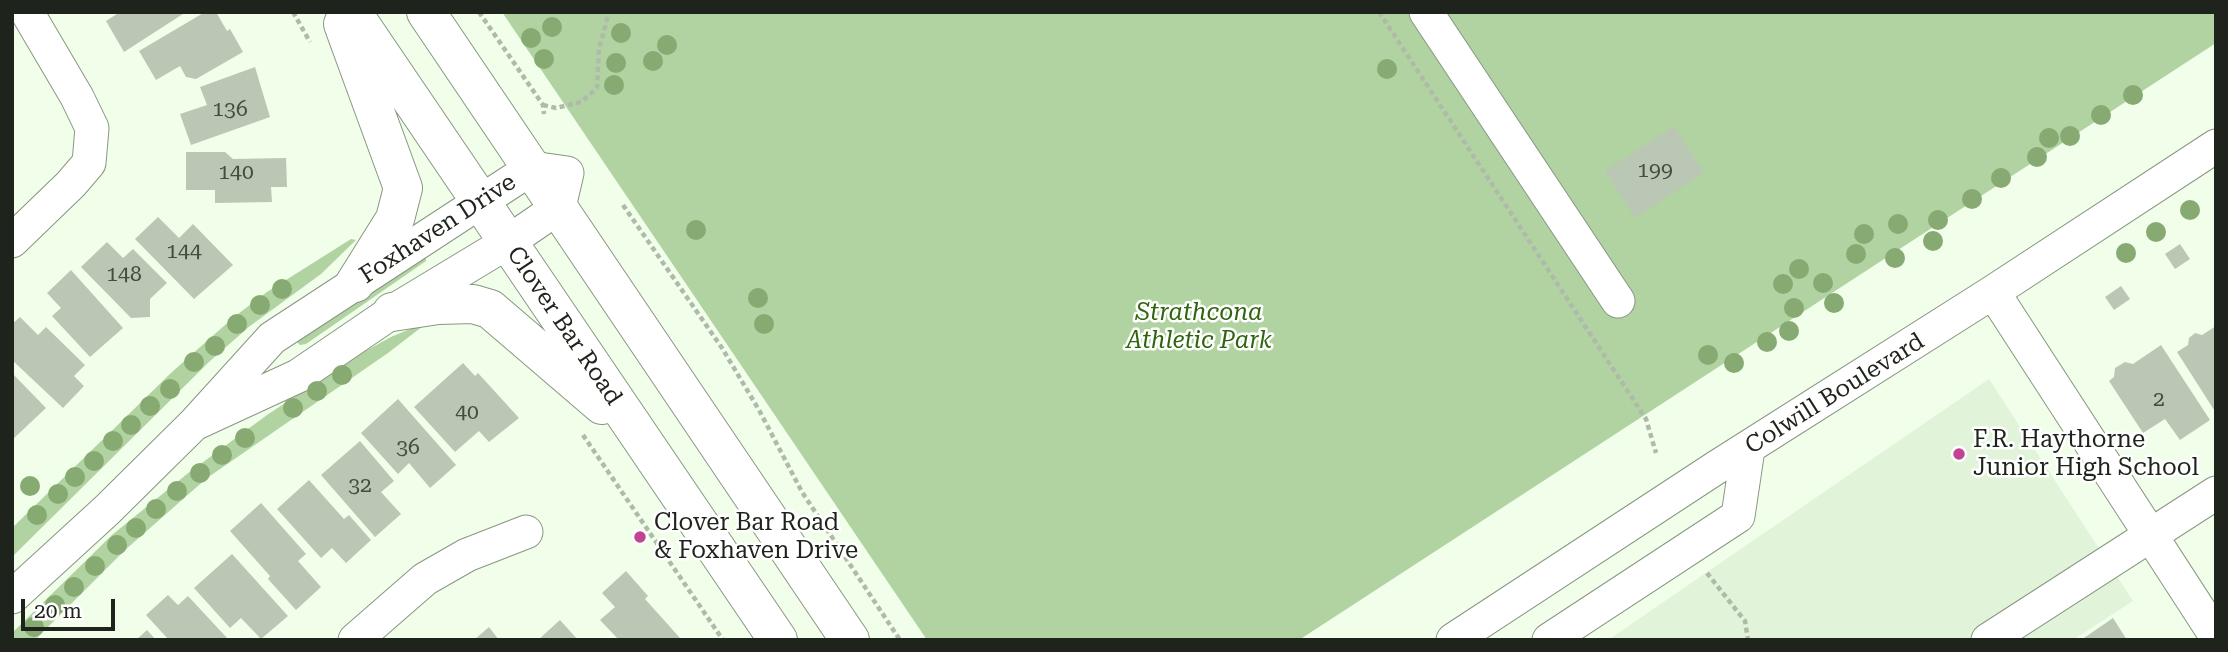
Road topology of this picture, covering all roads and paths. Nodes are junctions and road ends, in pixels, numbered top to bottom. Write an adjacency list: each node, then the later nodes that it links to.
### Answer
1 (27, 12): 16 (street)
2 (339, 12): 18 (main road)
3 (352, 12): 13 (main road, Clover Bar Road)
4 (426, 12): 12 (main road)
5 (479, 12): 9 (path)
6 (609, 12): 9 (path)
7 (1379, 12): 26 (path)
8 (1426, 12): 20 (street)
9 (542, 104): 10 (path)
10 (544, 114)
11 (2216, 146): 19 (street, Colwill Boulevard)
12 (532, 168): 13 (street, Foxhaven Drive); 15 (main road)
13 (481, 199): 17 (main road, Clover Bar Road); 18 (street, Foxhaven Drive)
14 (623, 205): 37 (path)
15 (559, 207): 17 (street, Foxhaven Drive); 36 (main road)
16 (12, 241)
17 (508, 242): 21 (street, Foxhaven Drive); 24 (main road, Clover Bar Road)
18 (355, 283): 22 (street, Foxhaven Drive)
19 (1993, 292): 25 (street, Colwill Boulevard); 29 (street)
20 (1618, 300)
21 (392, 312): 22 (street, Foxhaven Drive); 24 (main road)
22 (194, 424): 31 (street, Foxhaven Drive)
23 (580, 431): 34 (path)
24 (637, 436): 35 (main road, Clover Bar Road)
25 (1748, 449): 38 (street, Colwill Boulevard); 39 (street)
26 (1656, 453)
27 (2216, 493): 29 (street)
28 (526, 532): 33 (street)
29 (2149, 534): 32 (street); 41 (street)
30 (1700, 564): 40 (path)
31 (12, 597)
32 (2216, 636)
33 (355, 640)
34 (723, 640)
35 (778, 640)
36 (850, 640)
37 (900, 640)
38 (1453, 640)
39 (1549, 640)
40 (1748, 640)
41 (1988, 640)

